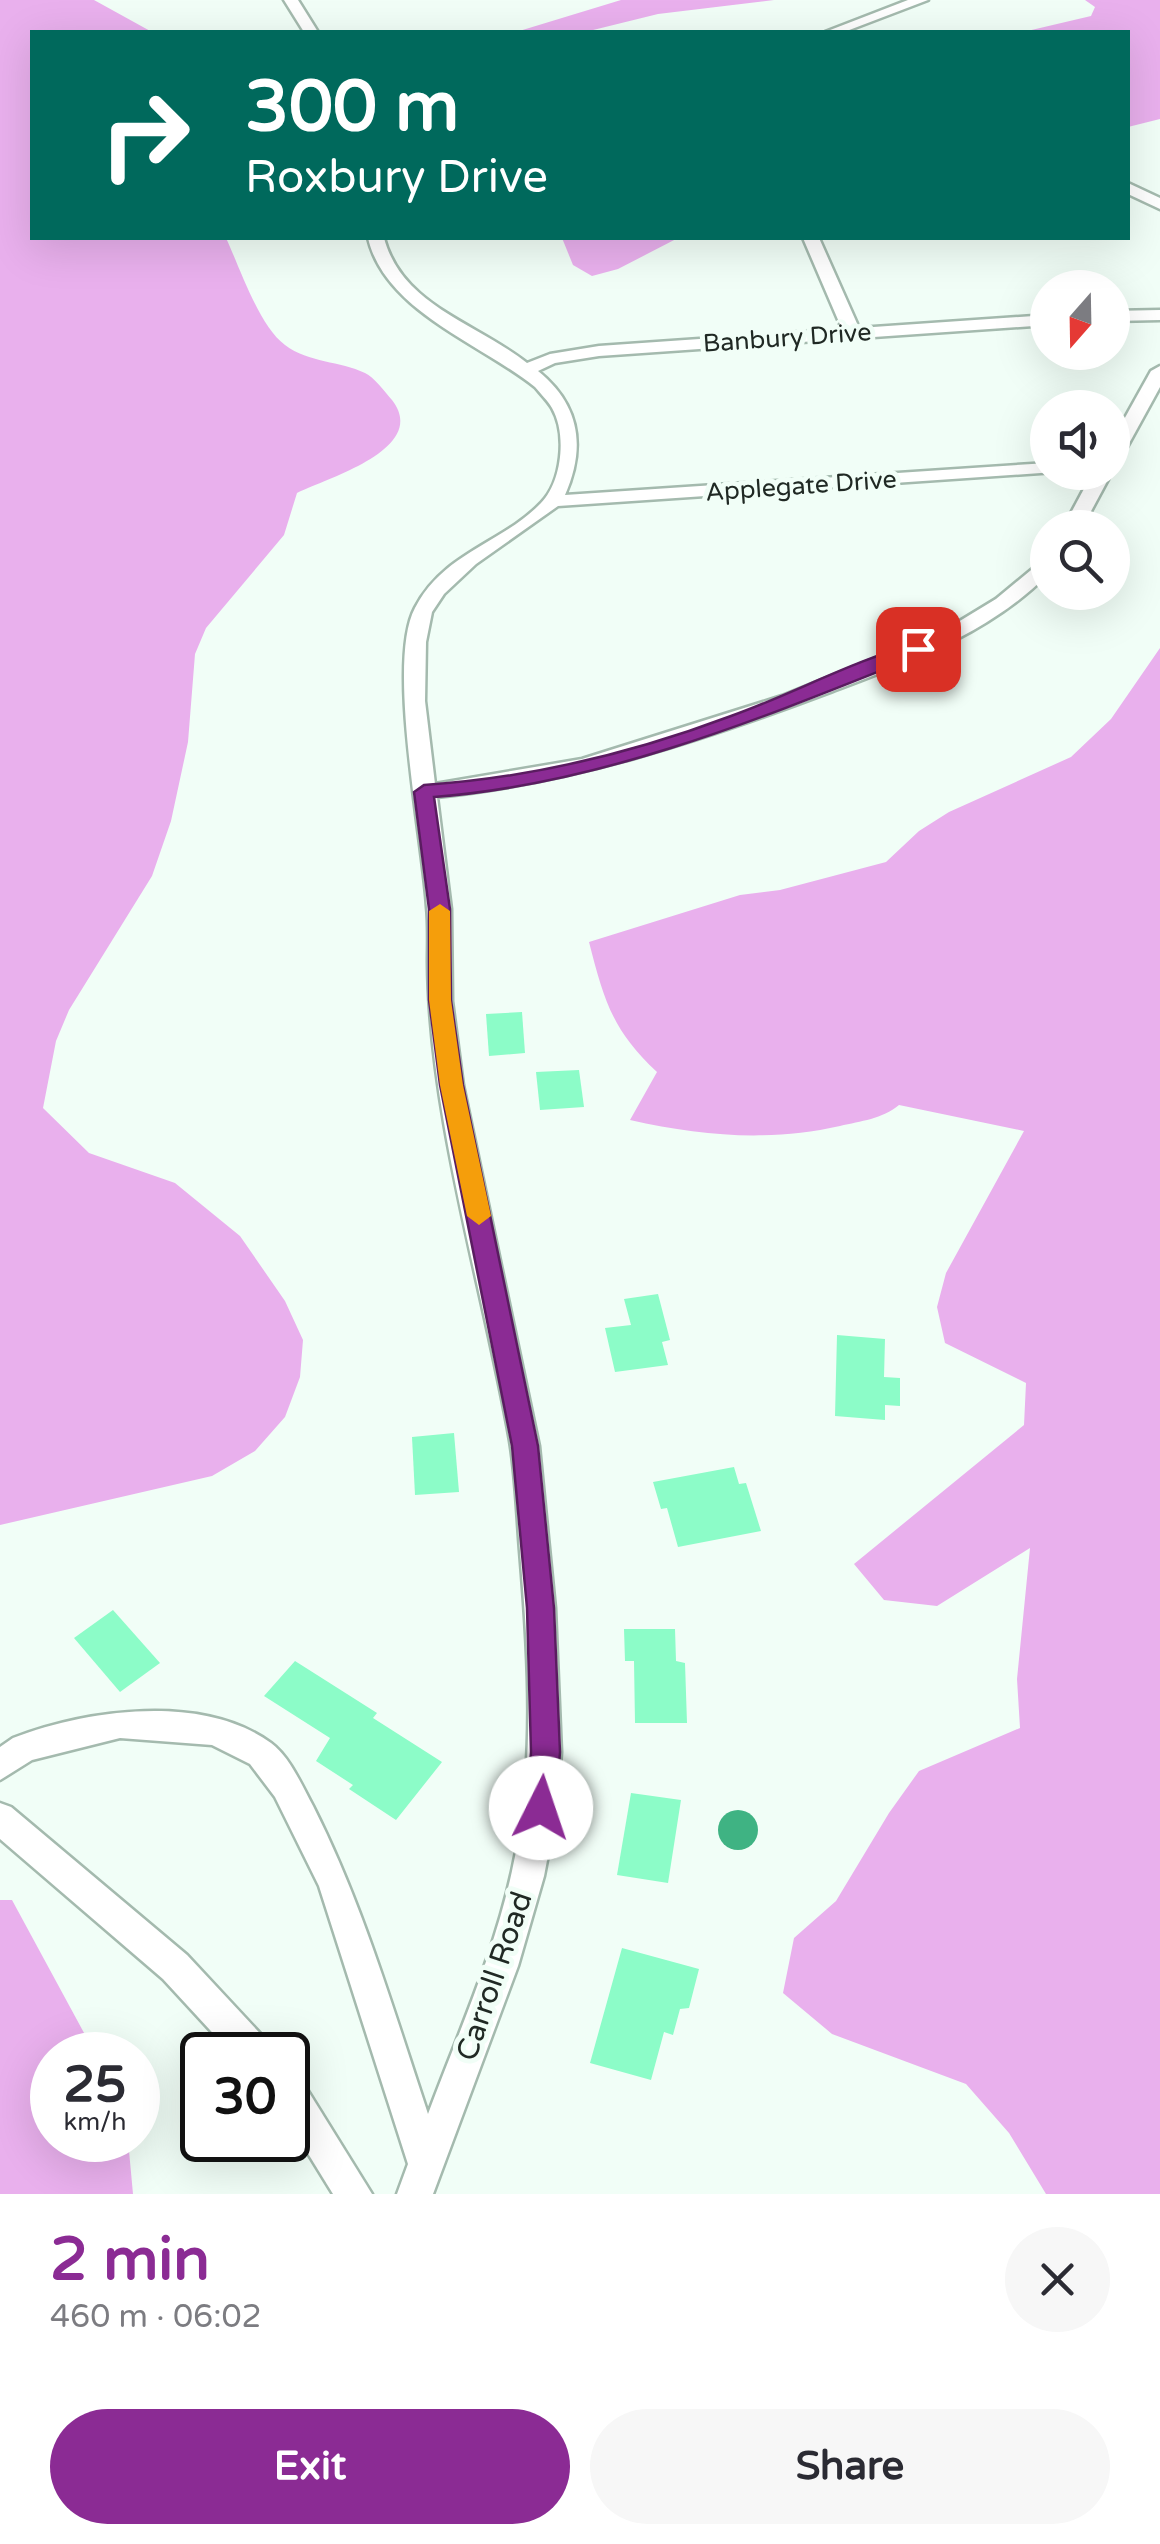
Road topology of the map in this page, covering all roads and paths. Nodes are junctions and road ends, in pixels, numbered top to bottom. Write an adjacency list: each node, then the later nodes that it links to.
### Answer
1 (292, 0): 3 (street)
2 (921, 0): 4 (street)
3 (310, 30)
4 (838, 30)
5 (1130, 189): 6 (street)
6 (1160, 204)
7 (376, 240): 13 (street)
8 (812, 240): 12 (street)
9 (1130, 316): 10 (street)
10 (1160, 316)
11 (1030, 321): 12 (street, Banbury Drive)
12 (852, 332): 13 (street, Banbury Drive)
13 (529, 369): 17 (street)
14 (1160, 371): 15 (street)
15 (1130, 425)
16 (1030, 470): 17 (street, Applegate Drive)
17 (554, 501): 19 (street, Carroll Road)
18 (1030, 579): 19 (street)
19 (424, 792): 24 (street, Carroll Road)
20 (0, 1766): 24 (street)
21 (0, 1818): 22 (street)
22 (236, 2032)
23 (310, 2125): 25 (street)
24 (421, 2180)
25 (354, 2194)

